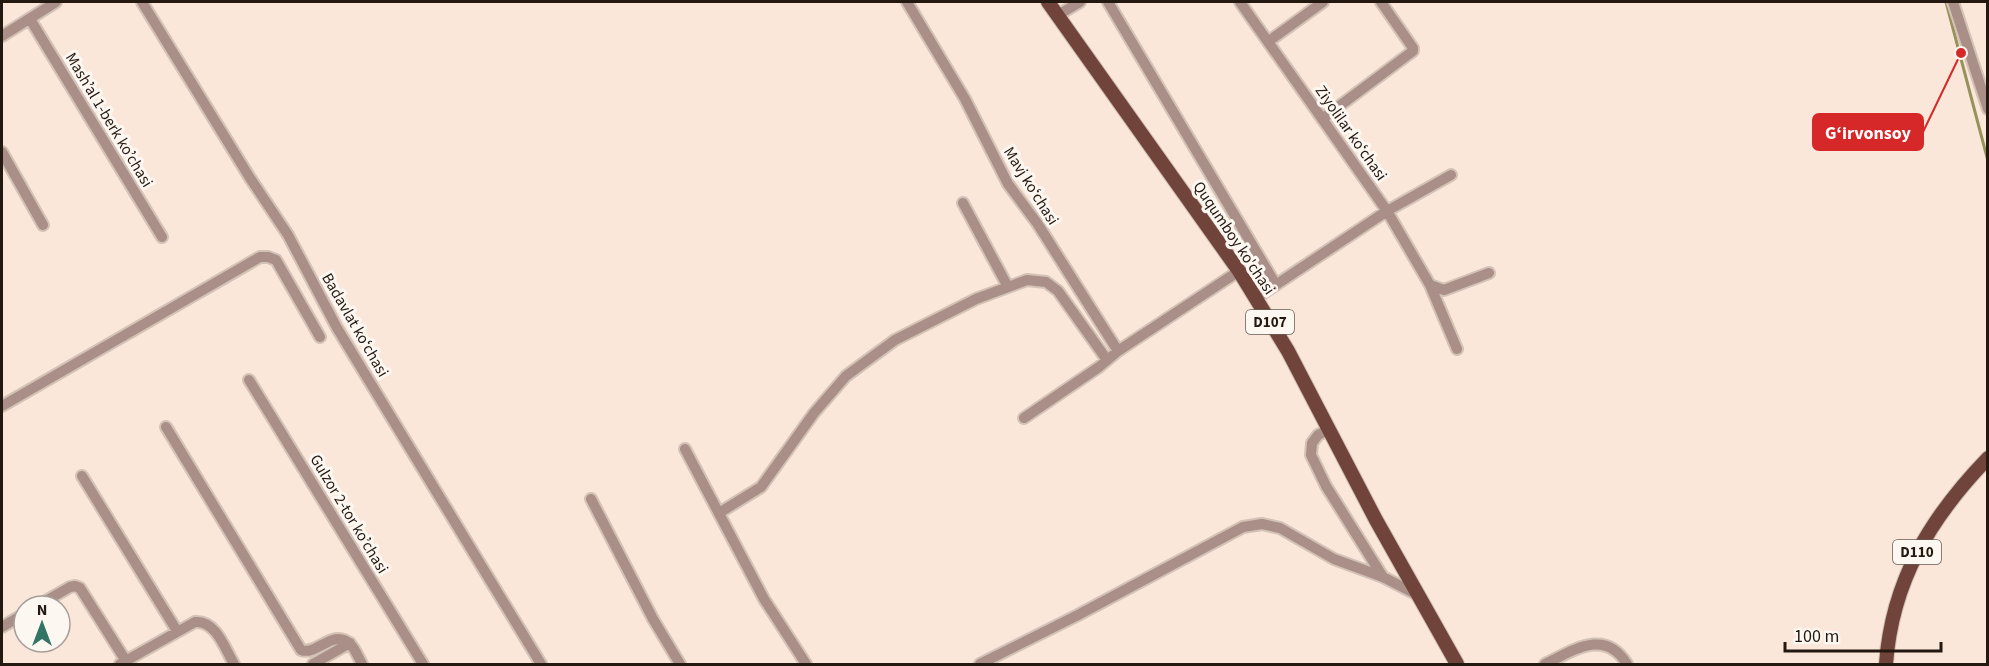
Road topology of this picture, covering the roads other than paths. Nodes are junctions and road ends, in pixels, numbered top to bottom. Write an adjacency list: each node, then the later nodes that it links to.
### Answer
1 (56, 2): 12 (street)
2 (142, 2): 53 (street, Badavlat koʻchasi)
3 (907, 2): 31 (street, Mavj koʻchasi)
4 (1048, 2): 11 (main road, Ququmboy ko'chasi / D107)
5 (1080, 2): 11 (street)
6 (1108, 2): 25 (street)
7 (1240, 2): 14 (street, Ziyolilar koʻchasi)
8 (1323, 2): 14 (street)
9 (1381, 2): 16 (street)
10 (1953, 2): 15 (street)
11 (1058, 15): 23 (main road, Ququmboy ko'chasi / D107)
12 (30, 19): 13 (street); 22 (street, Mashʼal 1-berk koʼchasi)
13 (2, 36)
14 (1269, 41): 16 (street, Ziyolilar koʻchasi)
15 (1987, 102)
16 (1322, 119): 20 (street, Ziyolilar koʻchasi)
17 (2, 152): 21 (street)
18 (1451, 175): 20 (street)
19 (963, 203): 27 (street)
20 (1387, 211): 25 (street); 26 (street, Ziyolilar koʻchasi)
21 (43, 225)
22 (162, 237)
23 (1239, 271): 28 (main road, Ququmboy ko'chasi / D107); 31 (street)
24 (1490, 273): 26 (street)
25 (1276, 285): 28 (street)
26 (1430, 285): 30 (street, Ziyolilar koʻchasi)
27 (1008, 287): 32 (street); 42 (street)
28 (1256, 298): 37 (main road, Ququmboy ko'chasi / D107)
29 (320, 337): 34 (street)
30 (1457, 349)
31 (1118, 351): 32 (street)
32 (1107, 360): 35 (street)
33 (249, 380): 52 (street, Gulzor 2-tor koʼchasi)
34 (2, 406)
35 (1024, 418)
36 (166, 427): 47 (street)
37 (1328, 430): 43 (street); 45 (main road, Ququmboy ko'chasi / D107)
38 (685, 449): 42 (street)
39 (1988, 458): 60 (main road, D110)
40 (82, 476): 46 (street)
41 (591, 499): 54 (street)
42 (719, 513): 55 (street)
43 (1383, 577): 45 (street); 56 (street)
44 (57, 594): 48 (street)
45 (1416, 594): 57 (main road, Ququmboy ko'chasi / D107)
46 (177, 631): 48 (street); 49 (street)
47 (350, 643): 50 (street); 51 (street)
48 (123, 663)
49 (234, 664)
50 (313, 664)
51 (362, 664)
52 (423, 664)
53 (541, 664)
54 (681, 664)
55 (806, 664)
56 (980, 664)
57 (1457, 664)
58 (1545, 664): 59 (street)
59 (1627, 664)
60 (1886, 664)

